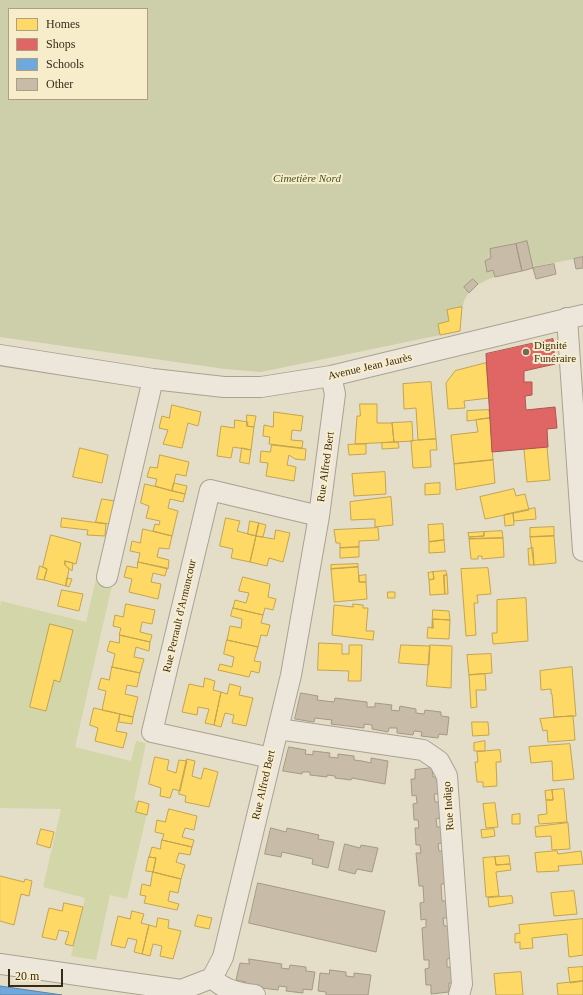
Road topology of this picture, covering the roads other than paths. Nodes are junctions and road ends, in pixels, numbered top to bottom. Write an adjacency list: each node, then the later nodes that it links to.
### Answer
1 (575, 316): 3 (street, Avenue Jean Jaurès); 6 (street)
2 (0, 355): 4 (street, Avenue Jean Jaurès)
3 (331, 376): 4 (street, Avenue Jean Jaurès); 5 (street, Rue Alfred Bert)
4 (153, 379): 7 (street)
5 (319, 516): 8 (street, Rue Alfred Bert); 9 (street, Rue Perrault d'Armancour)
6 (583, 551)
7 (107, 577)
8 (278, 729): 9 (street, Rue Alfred Bert); 13 (street, Rue Indigo)
9 (271, 758): 11 (street, Rue Alfred Bert)
10 (0, 964): 11 (street)
11 (212, 978): 12 (street)
12 (255, 995)
13 (459, 995)

